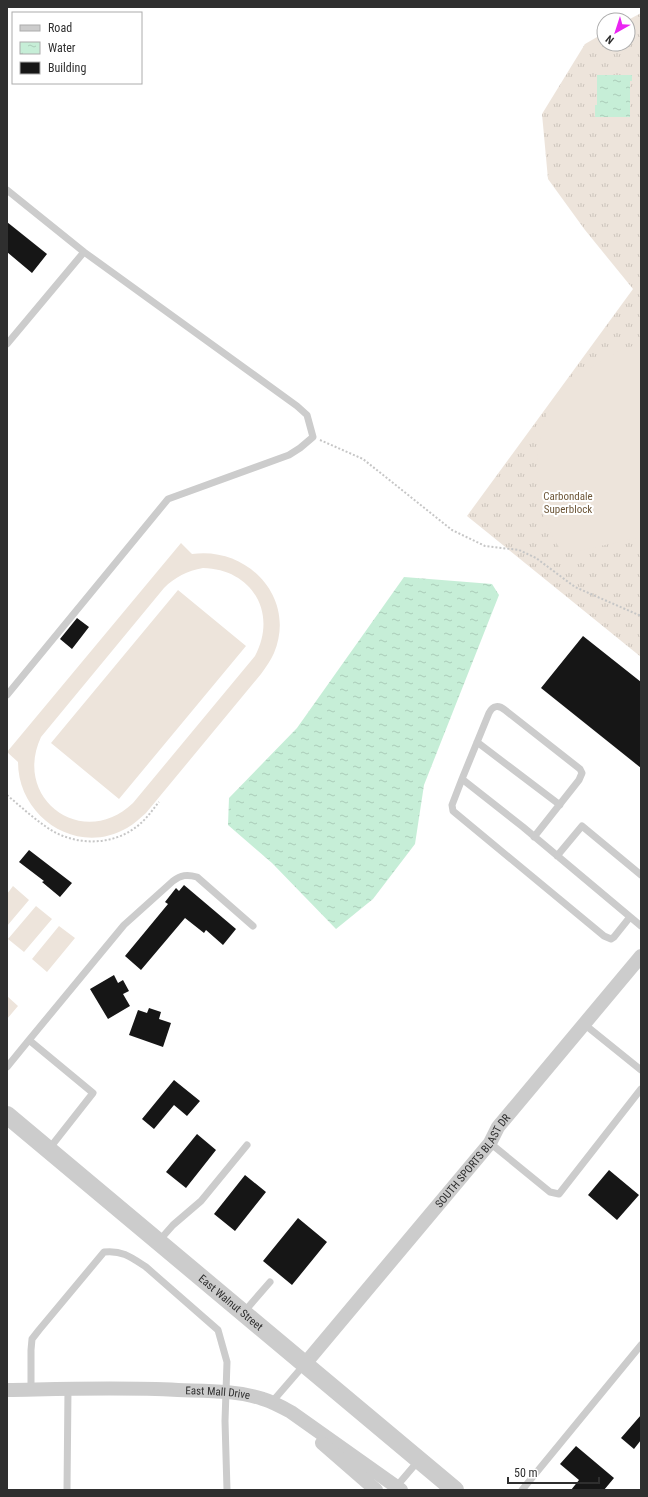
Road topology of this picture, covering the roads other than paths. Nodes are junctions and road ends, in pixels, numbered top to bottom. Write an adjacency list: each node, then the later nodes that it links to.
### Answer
1 (7, 190): 2 (lane)
2 (84, 252): 3 (lane); 4 (lane)
3 (7, 344)
4 (7, 695)
5 (477, 742): 6 (lane); 7 (lane); 7 (lane)
6 (462, 779): 8 (lane); 11 (lane)
7 (560, 805): 8 (lane)
8 (534, 837): 9 (lane)
9 (557, 856): 10 (lane); 11 (lane)
10 (641, 875)
11 (630, 917): 13 (lane)
12 (254, 926): 16 (lane)
13 (641, 926)
14 (641, 956): 15 (street, SOUTH SPORTS BLAST DR)
15 (584, 1024): 18 (lane); 21 (street, SOUTH SPORTS BLAST DR)
16 (29, 1040): 17 (lane); 23 (lane)
17 (7, 1067)
18 (641, 1070)
19 (641, 1089): 21 (lane)
20 (7, 1115): 23 (street, East Walnut Street)
21 (490, 1143): 28 (street, SOUTH SPORTS BLAST DR)
22 (247, 1145): 24 (lane)
23 (49, 1150): 24 (street, East Walnut Street)
24 (158, 1242): 26 (street, East Walnut Street)
25 (270, 1282): 26 (lane)
26 (243, 1313): 28 (street, East Walnut Street)
27 (641, 1346): 40 (lane)
28 (304, 1365): 33 (lane); 34 (street, East Walnut Street)
29 (31, 1389): 30 (street, East Mall Drive); 31 (street, East Mall Drive); 32 (lane)
30 (68, 1389): 32 (street, East Mall Drive); 36 (lane)
31 (7, 1390)
32 (226, 1392): 33 (street, East Mall Drive); 37 (lane)
33 (275, 1403): 35 (street, East Mall Drive); 38 (street)
34 (419, 1460): 35 (lane); 39 (street, East Walnut Street)
35 (392, 1487)
36 (67, 1490)
37 (227, 1490)
38 (376, 1490)
39 (455, 1490)
40 (522, 1490)

